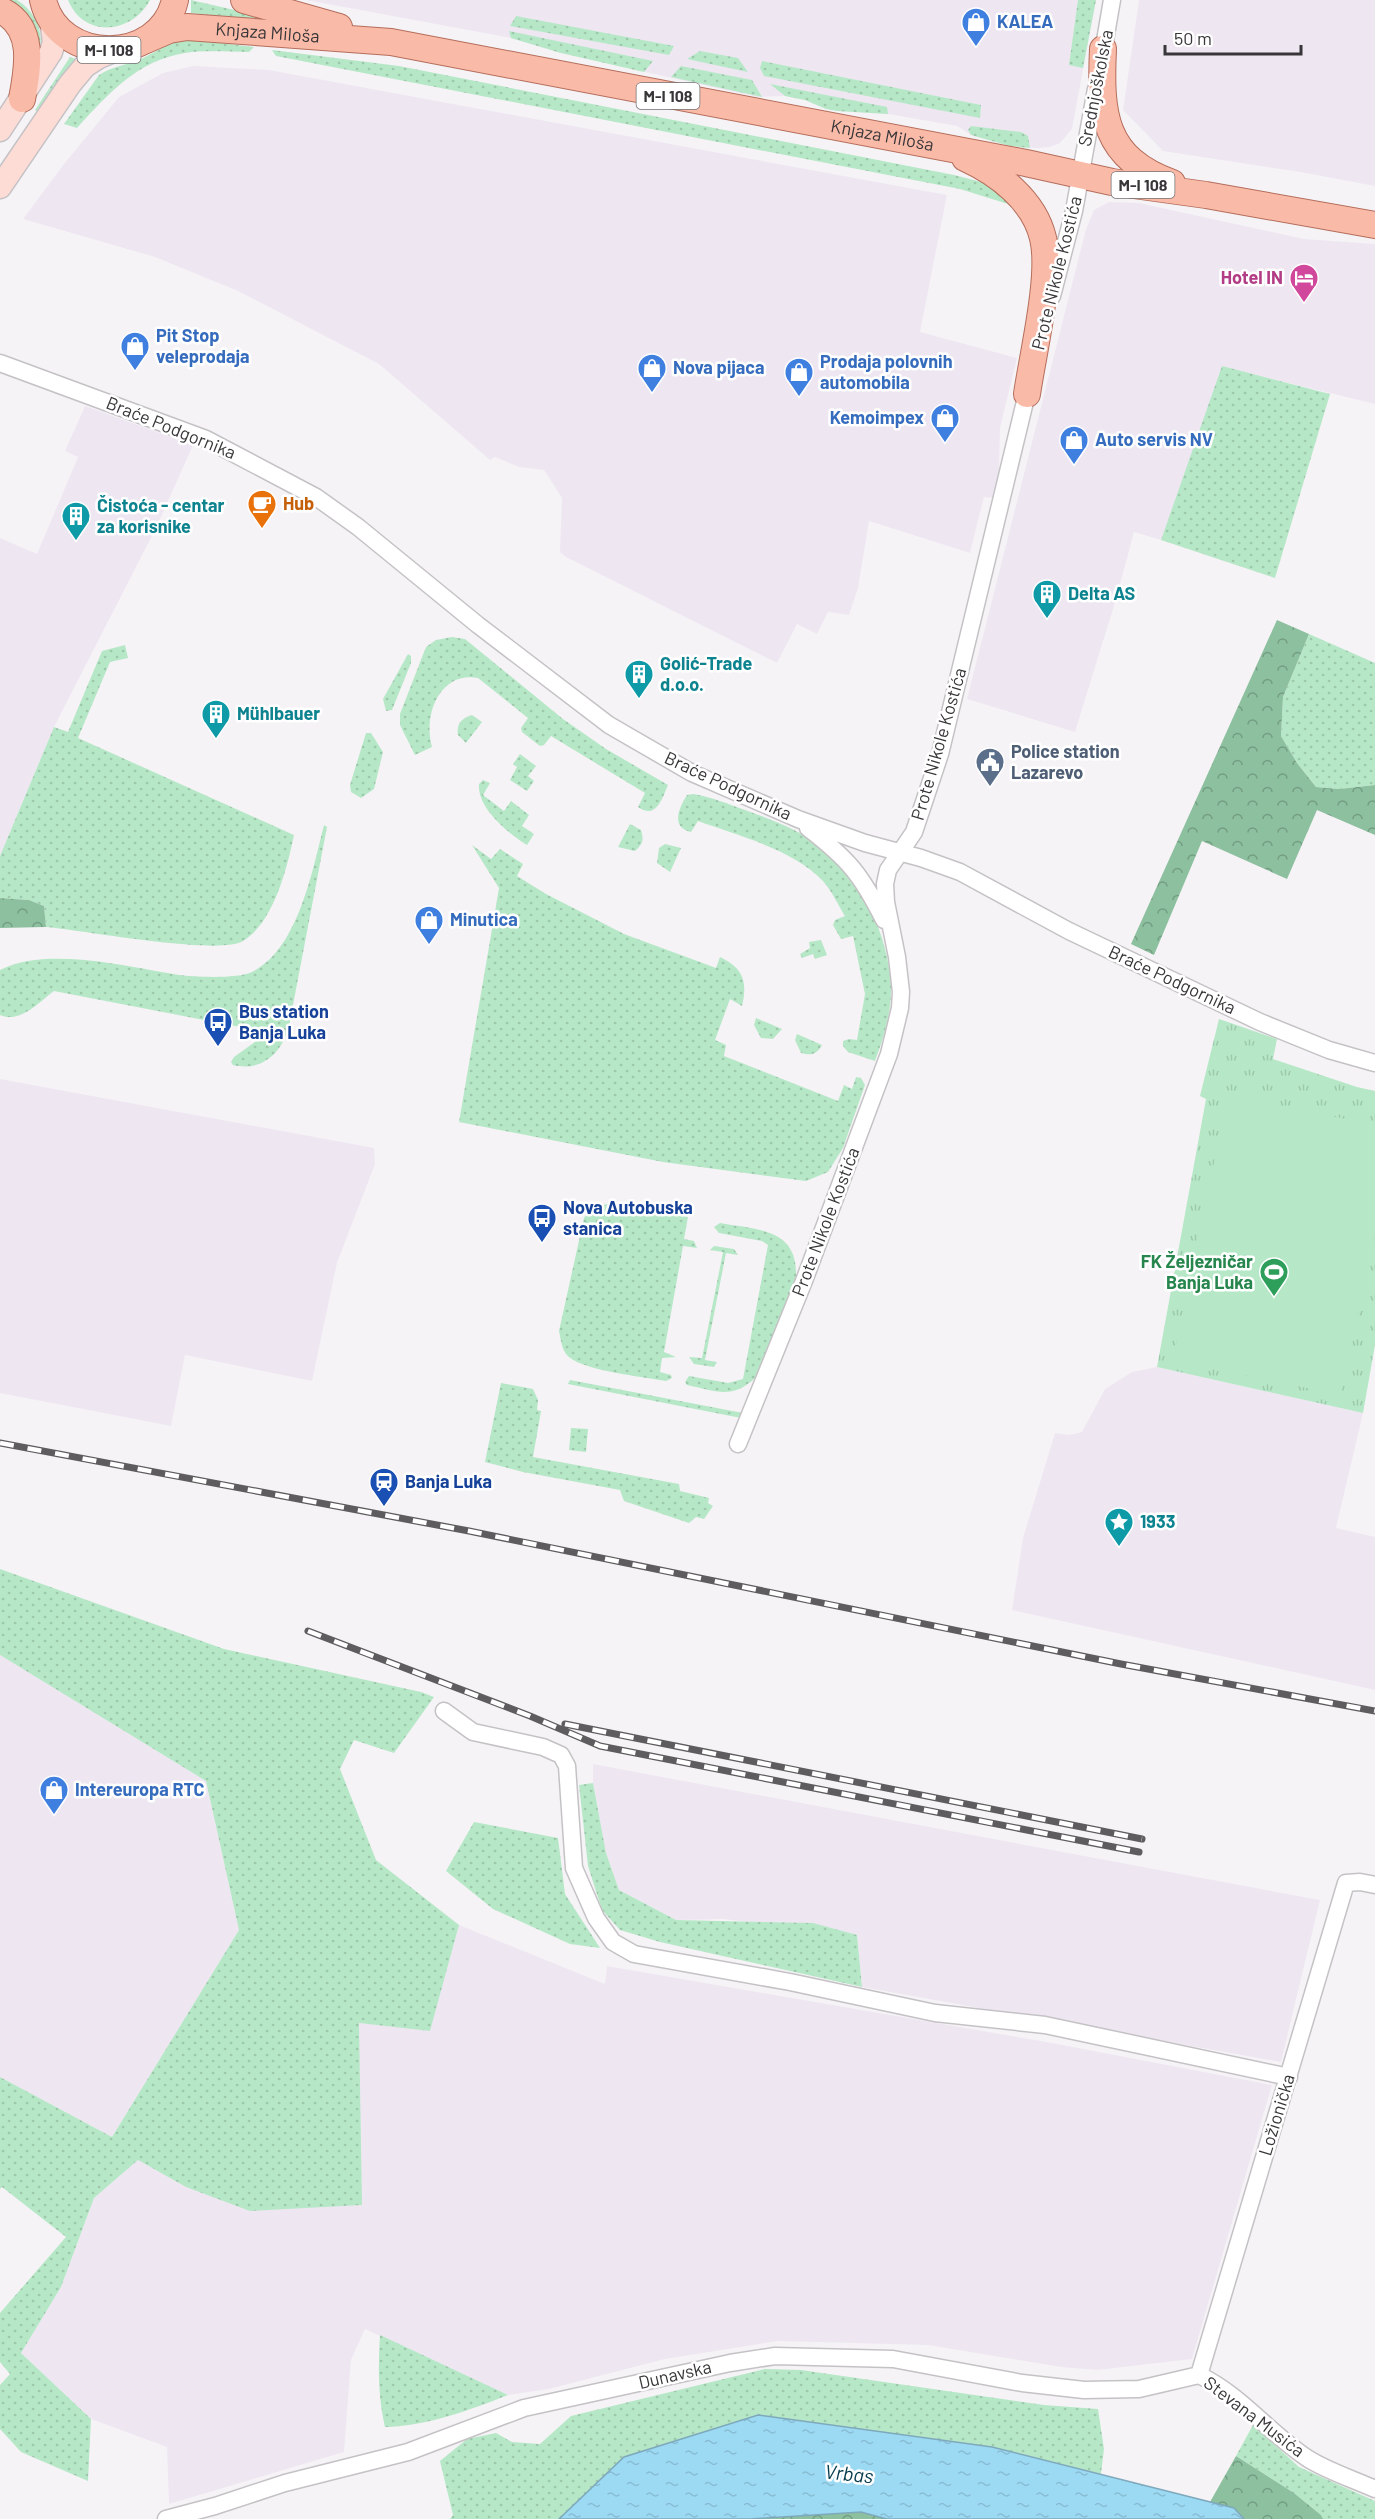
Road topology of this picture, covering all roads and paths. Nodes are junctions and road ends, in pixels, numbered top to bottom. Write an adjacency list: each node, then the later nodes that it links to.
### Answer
1 (174, 0): 6 (main road, M-I 108)
2 (243, 0): 7 (main road, Knjaza Miloša / M-I 108)
3 (1112, 0): 8 (street, Srednjoškolska)
4 (44, 6): 9 (main road, M-I 108); 10 (street)
5 (0, 10): 10 (main road)
6 (146, 40): 7 (main road, Knjaza Miloša / M-I 108); 9 (main road, M-I 108)
7 (391, 42): 12 (main road, Knjaza Miloša / M-I 108)
8 (1103, 49): 13 (street, Srednjoškolska); 15 (main road)
9 (116, 50): 14 (street)
10 (21, 99): 11 (street)
11 (0, 130)
12 (940, 146): 13 (main road, Knjaza Miloša / M-I 108); 18 (main road)
13 (1079, 175): 15 (main road, Knjaza Miloša / M-I 108); 18 (street, Prote Nikole Kostića)
14 (0, 187)
15 (1206, 195): 16 (main road, Knjaza Miloša / M-I 108)
16 (1375, 225)
17 (0, 363): 19 (street, Braće Podgornika)
18 (1027, 394): 20 (street, Prote Nikole Kostića)
19 (798, 819): 20 (street, Braće Podgornika); 21 (street)
20 (900, 853): 21 (street, Prote Nikole Kostića); 22 (street, Braće Podgornika)
21 (891, 934): 23 (street, Prote Nikole Kostića)
22 (1375, 1063)
23 (738, 1444)
24 (444, 1711): 26 (street)
25 (1375, 1885): 26 (street, Ložionička)
26 (1289, 2077): 27 (street, Ložionička)
27 (1199, 2375): 28 (street, Stevana Musića); 29 (street, Dunavska)
28 (1375, 2488)
29 (166, 2519)

